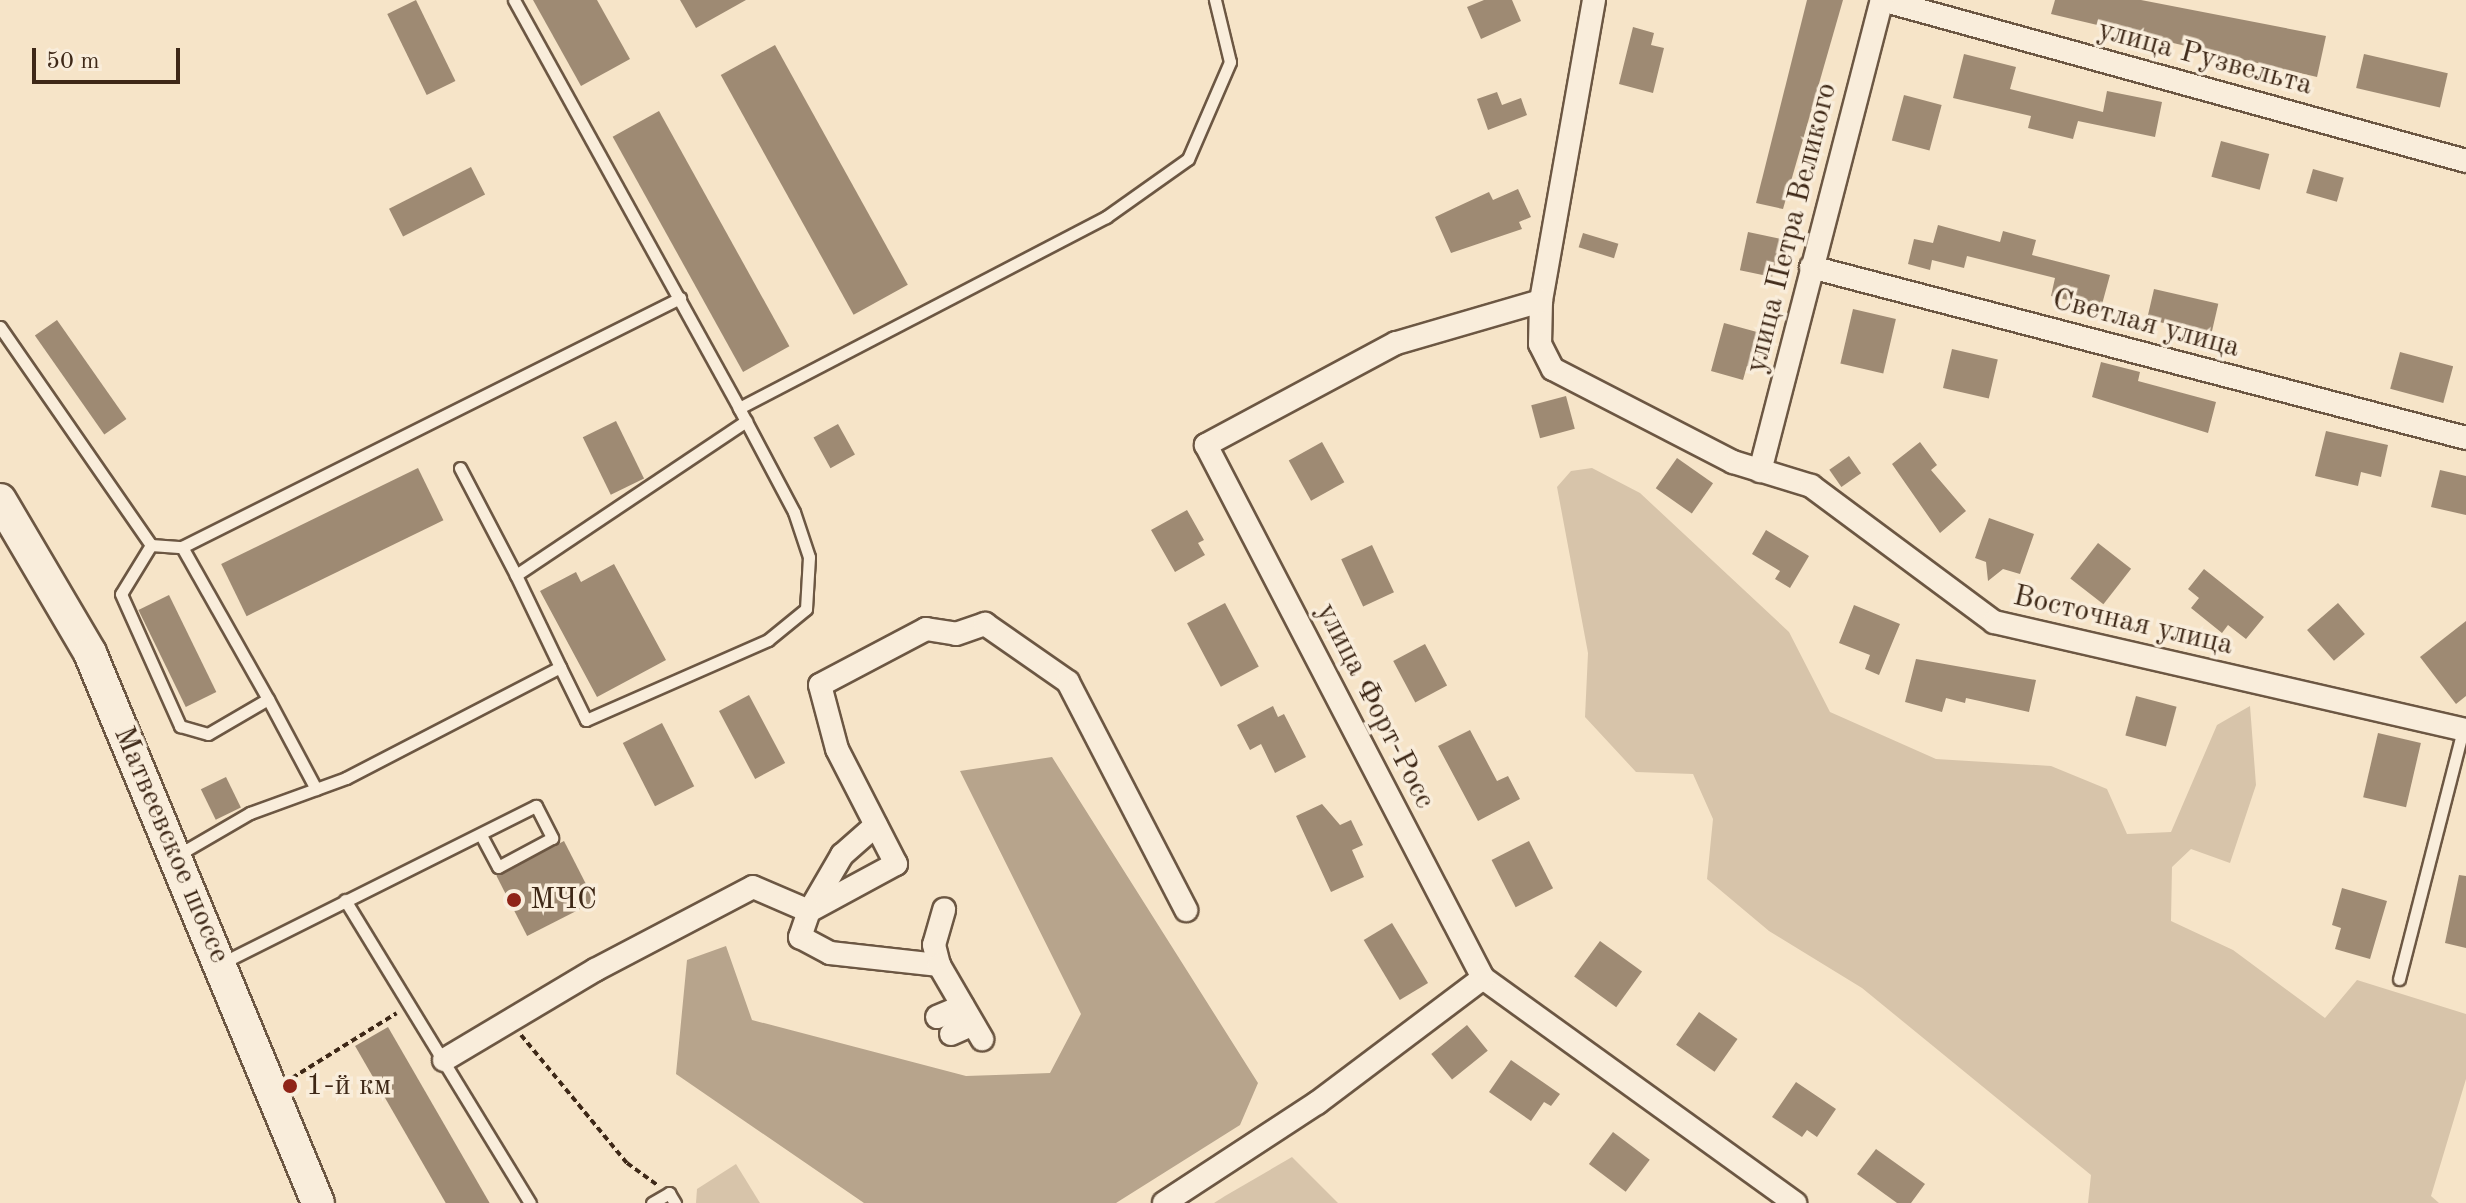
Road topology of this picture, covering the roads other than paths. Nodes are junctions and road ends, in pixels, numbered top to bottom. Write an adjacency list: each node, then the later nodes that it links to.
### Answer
1 (514, 0): 7 (lane)
2 (1215, 0): 10 (lane)
3 (1594, 0): 8 (street, Восточная улица)
4 (1882, 0): 5 (street, улица Рузвельта); 6 (street, улица Петра Великого)
5 (2466, 161)
6 (1811, 267): 12 (street, Светлая улица); 14 (street, улица Петра Великого)
7 (680, 298): 10 (lane); 17 (lane)
8 (1541, 301): 14 (street, Восточная улица); 32 (street, улица Форт-Росс)
9 (0, 327): 16 (lane)
10 (739, 408): 11 (lane)
11 (746, 421): 18 (lane); 19 (lane)
12 (2466, 438)
13 (460, 468): 18 (lane)
14 (1760, 471): 21 (street, Восточная улица)
15 (0, 500): 25 (main road, Матвеевское шоссе)
16 (151, 545): 17 (lane); 20 (lane)
17 (182, 547): 20 (lane)
18 (516, 575): 19 (lane)
19 (560, 667): 22 (lane)
20 (268, 699): 22 (lane)
21 (2465, 730): 33 (lane)
22 (316, 789): 25 (lane)
23 (876, 825): 28 (street); 29 (street); 29 (street)
24 (481, 835): 24 (lane); 26 (lane)
25 (176, 857): 30 (main road, Матвеевское шоссе)
26 (345, 900): 30 (lane); 35 (lane)
27 (944, 909): 31 (street)
28 (1186, 910)
29 (809, 911): 31 (street); 35 (street)
30 (221, 964): 37 (main road, Матвеевское шоссе)
31 (939, 965): 34 (street)
32 (1483, 978): 40 (street); 41 (street, улица Форт-Росс)
33 (2399, 979)
34 (944, 1025)
35 (444, 1060): 38 (lane)
36 (672, 1198): 39 (lane)
37 (318, 1203)
38 (530, 1203)
39 (652, 1203)
40 (1164, 1203)
41 (1795, 1203)

